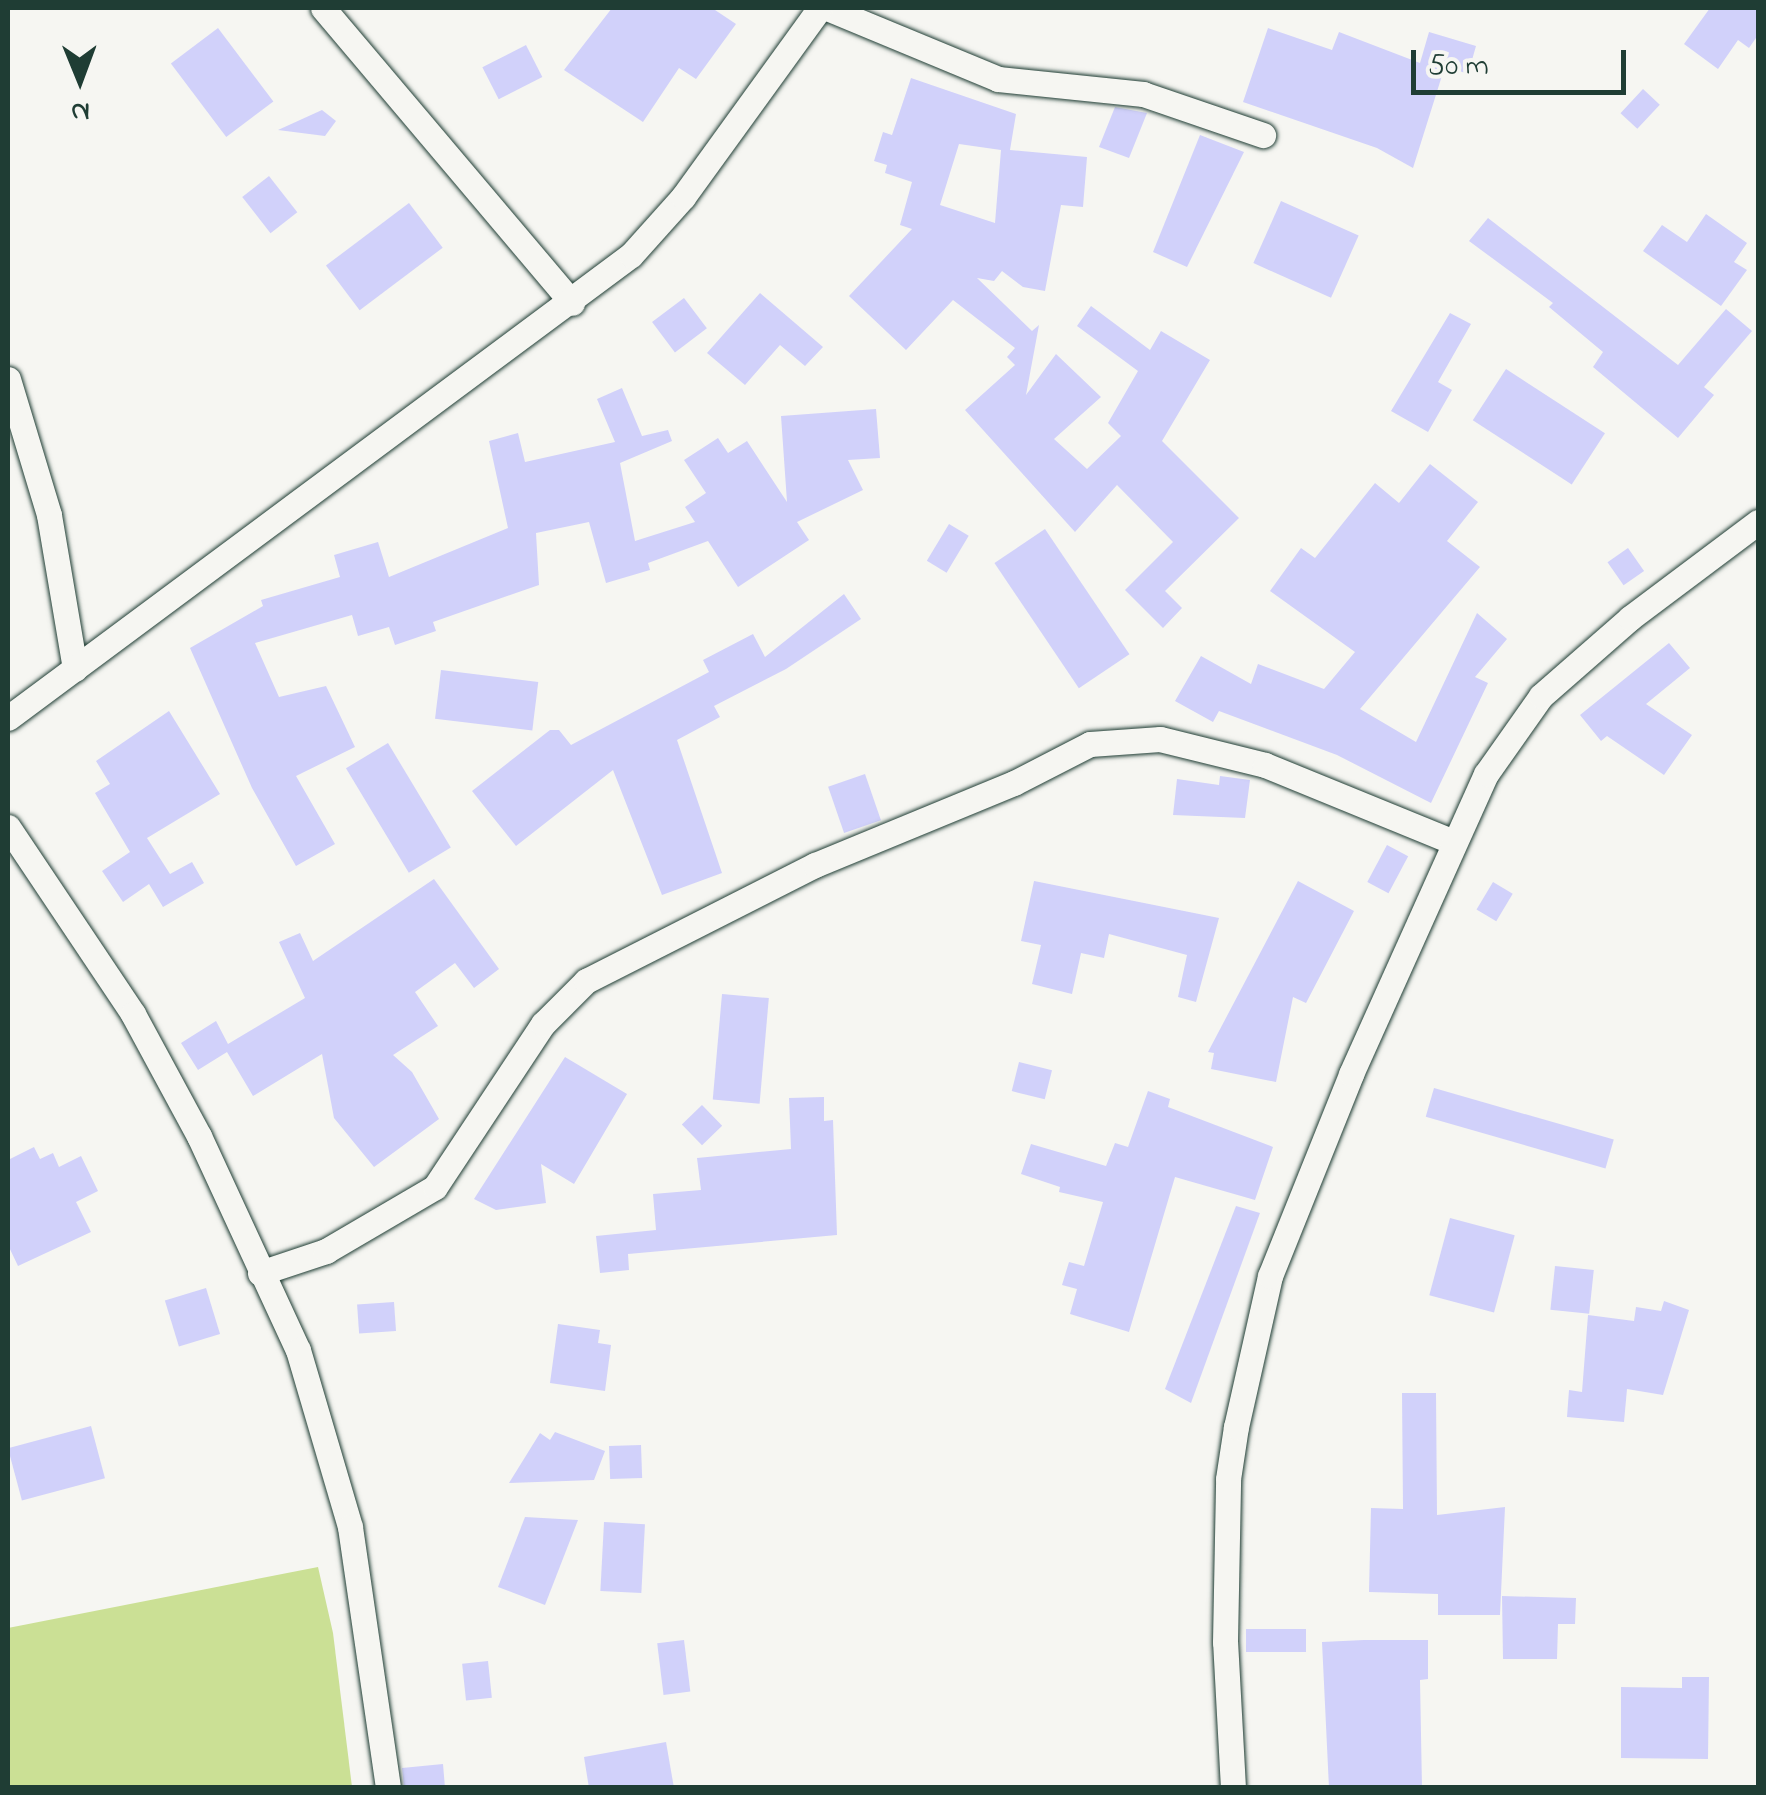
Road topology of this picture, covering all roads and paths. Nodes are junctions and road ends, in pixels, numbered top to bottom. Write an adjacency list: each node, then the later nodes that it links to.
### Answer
1 (323, 8): 4 (street)
2 (823, 8): 3 (street); 4 (street)
3 (1263, 135)
4 (572, 303): 7 (street)
5 (8, 378): 7 (street)
6 (1758, 522): 10 (street)
7 (74, 668): 8 (street)
8 (8, 718)
9 (8, 827): 11 (street)
10 (1454, 842): 11 (street); 13 (street)
11 (260, 1273): 12 (street)
12 (388, 1788)
13 (1233, 1788)

